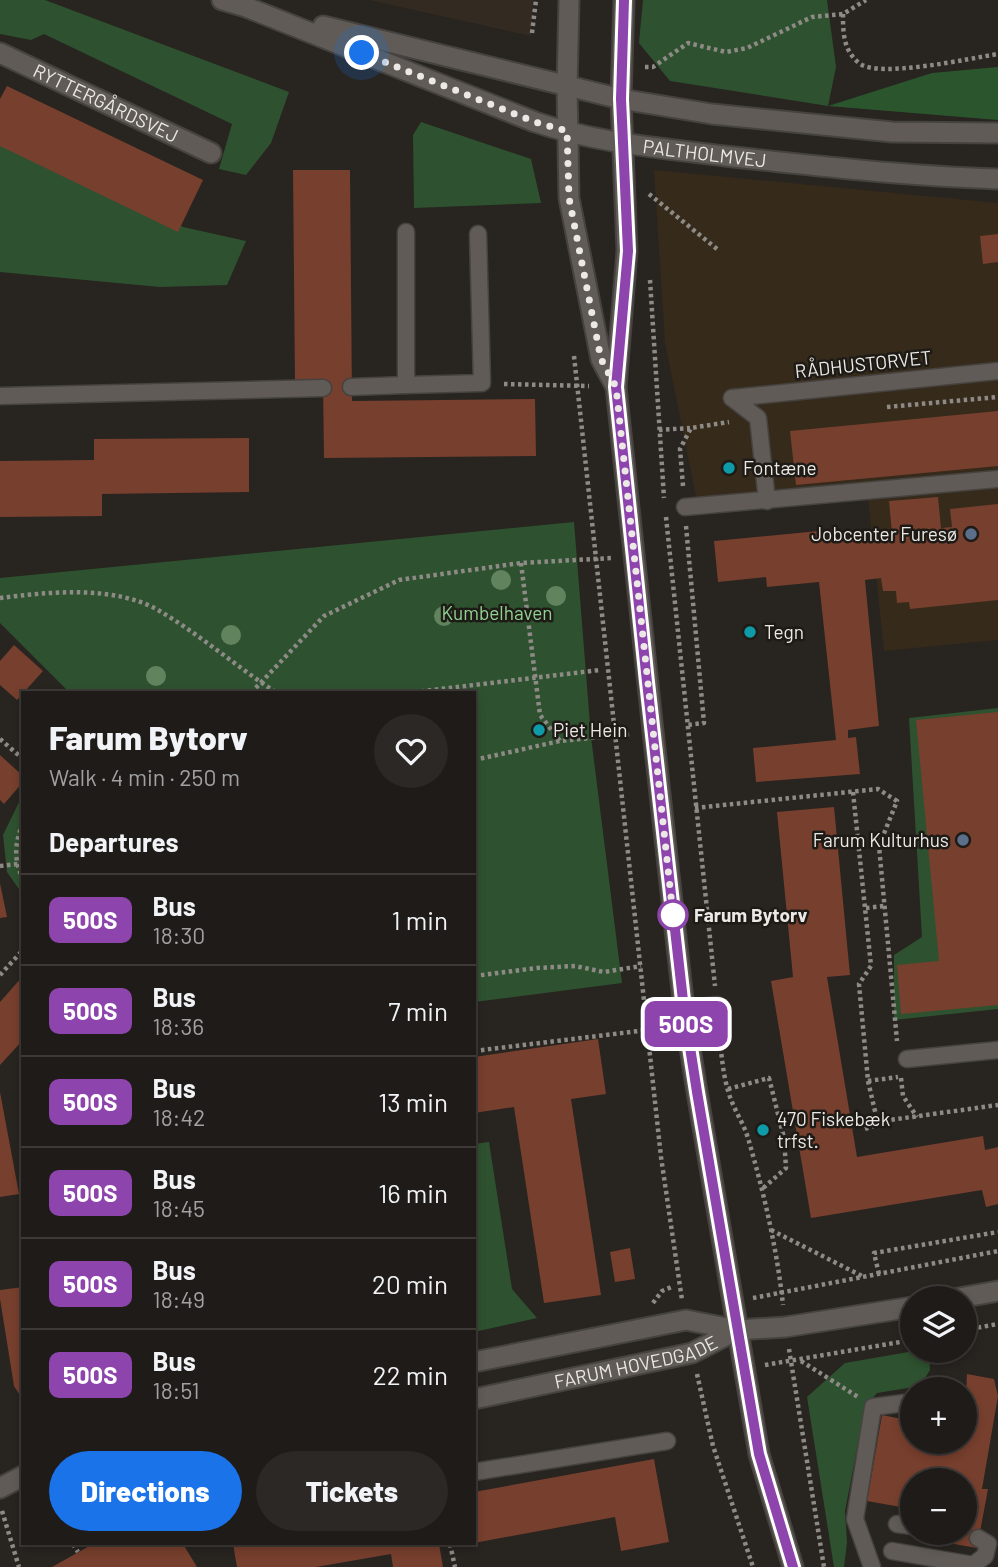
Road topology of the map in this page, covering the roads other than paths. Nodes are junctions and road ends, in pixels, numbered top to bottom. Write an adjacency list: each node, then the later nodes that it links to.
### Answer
1 (222, 0): 4 (street, PALTHOLMVEJ)
2 (569, 0): 7 (street)
3 (624, 0): 8 (street)
4 (247, 3): 5 (street, PALTHOLMVEJ)
5 (267, 15): 7 (street, PALTHOLMVEJ); 9 (street, PALTHOLMVEJ)
6 (0, 53): 12 (street, RYTTERGÅRDSVEJ)
7 (567, 87): 8 (street, PALTHOLMVEJ); 9 (street)
8 (621, 99): 10 (street, PALTHOLMVEJ); 11 (street)
9 (567, 131): 11 (street, PALTHOLMVEJ); 19 (street)
10 (998, 134)
11 (623, 143): 13 (street, PALTHOLMVEJ); 19 (street)
12 (211, 153)
13 (998, 179)
14 (406, 232): 17 (lane)
15 (478, 234): 17 (lane)
16 (998, 371): 23 (lane, RÅDHUSTORVET)
17 (407, 385): 18 (lane)
18 (351, 387)
19 (616, 387): 26 (street)
20 (323, 388): 21 (lane)
21 (0, 396)
22 (998, 480): 23 (lane)
23 (766, 501): 24 (lane)
24 (685, 506)
25 (717, 1005): 26 (lane)
26 (684, 1009): 32 (street)
27 (998, 1050): 28 (lane)
28 (902, 1058)
29 (998, 1292): 30 (street)
30 (977, 1295)
31 (900, 1309): 32 (street)
32 (737, 1331): 33 (street, FARUM HOVEDGADE); 34 (street, FARUM HOVEDGADE); 42 (street)
33 (476, 1362)
34 (476, 1399)
35 (900, 1404): 43 (lane)
36 (667, 1441): 37 (lane)
37 (476, 1472)
38 (21, 1477): 39 (street)
39 (0, 1488)
40 (978, 1538): 41 (lane)
41 (892, 1551)
42 (793, 1567)
43 (872, 1567)

